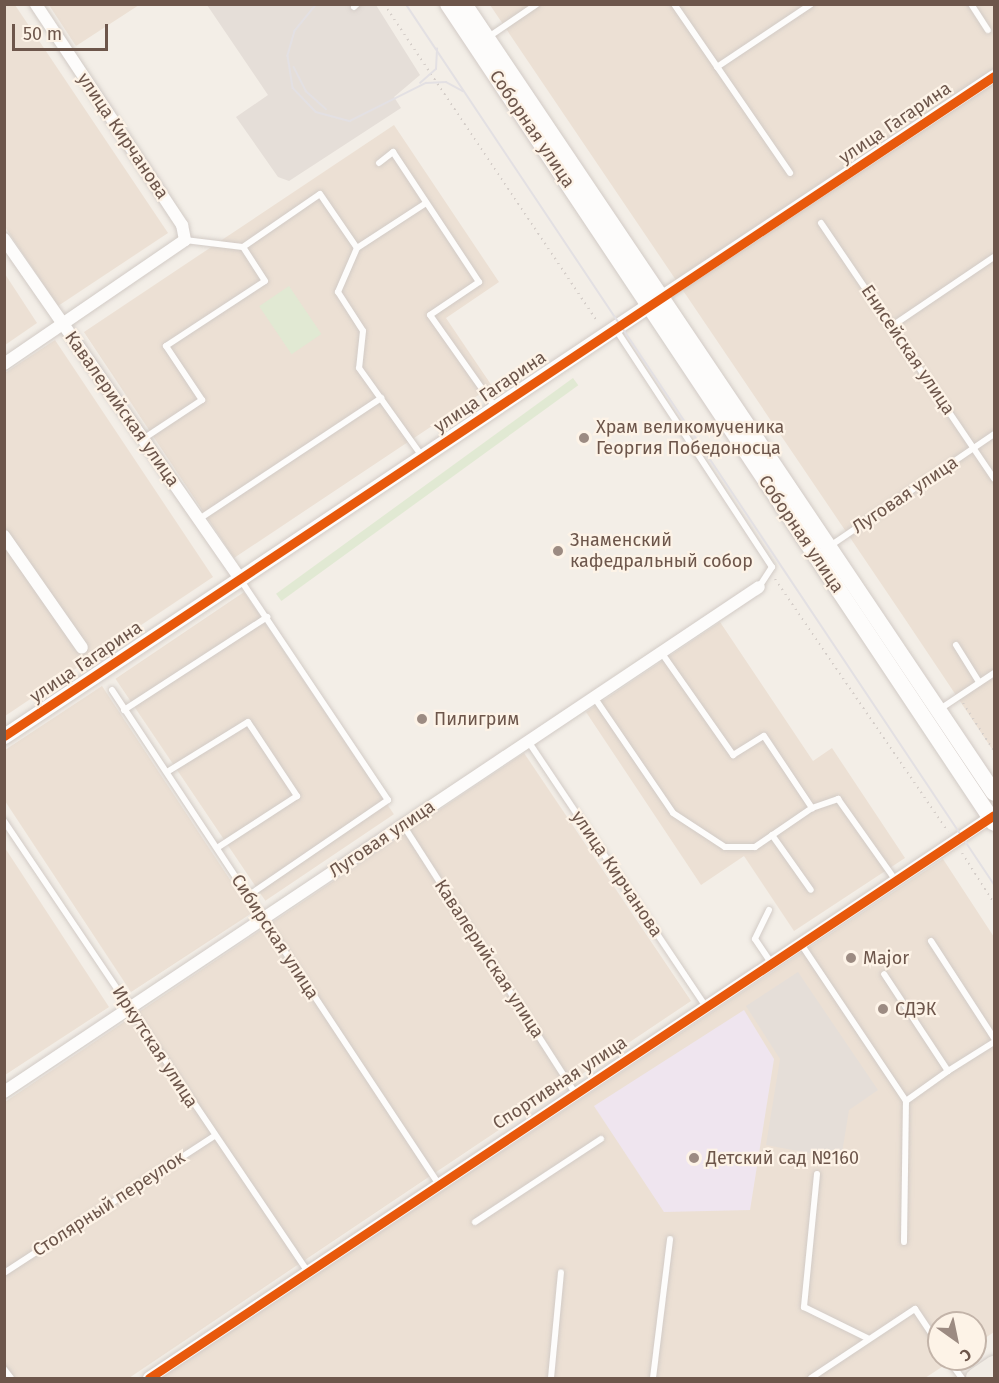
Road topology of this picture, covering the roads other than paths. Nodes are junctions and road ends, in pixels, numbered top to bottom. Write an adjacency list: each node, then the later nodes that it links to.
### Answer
1 (36, 4): 17 (street, улица Кирчанова)
2 (448, 4): 9 (main road, Соборная улица)
3 (464, 4): 9 (main road, Соборная улица)
4 (537, 4): 9 (lane)
5 (675, 4): 10 (lane)
6 (811, 4): 10 (lane)
7 (971, 4): 8 (lane)
8 (988, 30)
9 (481, 42): 21 (main road, Соборная улица)
10 (717, 67): 13 (lane)
11 (994, 76): 21 (street, улица Гагарина)
12 (379, 163): 14 (lane)
13 (790, 173)
14 (426, 203): 19 (lane); 27 (lane)
15 (821, 223): 23 (lane, Енисейская улица)
16 (4, 239): 22 (street, Кавалерийская улица)
17 (185, 240): 18 (lane); 22 (street)
18 (243, 247): 19 (lane); 29 (lane)
19 (357, 248): 26 (lane)
20 (994, 257): 23 (lane)
21 (655, 301): 24 (street, улица Гагарина); 35 (main road, Соборная улица)
22 (63, 325): 25 (street); 29 (street, Кавалерийская улица)
23 (892, 326): 30 (lane, Енисейская улица)
24 (615, 328): 27 (street, улица Гагарина); 37 (lane)
25 (4, 364)
26 (381, 398): 31 (lane); 33 (lane)
27 (495, 408): 31 (street, улица Гагарина)
28 (994, 434): 30 (lane, Луговая улица)
29 (143, 439): 33 (street, Кавалерийская улица)
30 (974, 448): 32 (lane, Енисейская улица); 35 (lane, Луговая улица)
31 (422, 457): 36 (street, улица Гагарина)
32 (994, 479)
33 (198, 520): 36 (street, Кавалерийская улица)
34 (4, 536): 40 (street)
35 (823, 551): 47 (main road, Соборная улица); 53 (main road, Соборная улица)
36 (240, 579): 38 (lane); 48 (street, улица Гагарина)
37 (759, 587): 41 (street, Луговая улица)
38 (267, 617): 46 (lane); 60 (lane)
39 (956, 645): 43 (lane)
40 (82, 648)
41 (661, 652): 45 (street, Луговая улица); 52 (lane)
42 (994, 673): 43 (lane)
43 (979, 682): 47 (lane)
44 (112, 690): 46 (lane, Сибирская улица)
45 (594, 697): 49 (street, Луговая улица); 56 (lane)
46 (124, 710): 50 (lane, Сибирская улица)
47 (939, 710): 51 (main road, Соборная улица)
48 (4, 736)
49 (528, 741): 55 (street, Луговая улица); 67 (lane, улица Кирчанова)
50 (167, 772): 57 (lane, Сибирская улица); 57 (lane)
51 (994, 793)
52 (812, 808): 56 (lane); 58 (lane)
53 (993, 818): 58 (street, Спортивная улица)
54 (4, 820): 68 (lane, Иркутская улица)
55 (403, 825): 62 (street, Луговая улица); 72 (lane, Кавалерийская улица)
56 (772, 835): 59 (lane)
57 (217, 848): 60 (lane, Сибирская улица)
58 (896, 880): 64 (street, Спортивная улица)
59 (811, 890)
60 (248, 896): 62 (lane, Сибирская улица)
61 (769, 910): 65 (lane)
62 (263, 918): 68 (street, Луговая улица); 77 (lane, Сибирская улица)
63 (931, 941): 69 (lane)
64 (801, 944): 65 (street, Спортивная улица); 73 (lane)
65 (772, 963): 67 (street, Спортивная улица)
66 (884, 974): 70 (lane)
67 (706, 1007): 72 (street, Спортивная улица)
68 (131, 1009): 71 (street, Луговая улица); 74 (lane, Иркутская улица)
69 (994, 1040): 70 (lane)
70 (948, 1071): 73 (lane)
71 (4, 1092)
72 (575, 1093): 77 (street, Спортивная улица)
73 (906, 1101): 80 (lane)
74 (214, 1136): 81 (lane, Иркутская улица); 83 (lane, Столярный переулок)
75 (601, 1139): 78 (lane)
76 (817, 1174): 85 (lane)
77 (438, 1183): 81 (street, Спортивная улица)
78 (475, 1222)
79 (670, 1239): 91 (lane)
80 (904, 1242)
81 (308, 1272): 89 (street, Спортивная улица)
82 (561, 1272): 90 (lane)
83 (4, 1273)
84 (927, 1327): 85 (lane)
85 (869, 1339): 92 (lane)
86 (994, 1366): 93 (main road)
87 (4, 1369): 88 (lane)
88 (11, 1378)
89 (149, 1378)
90 (551, 1378)
91 (653, 1378)
92 (811, 1378)
93 (976, 1378)

